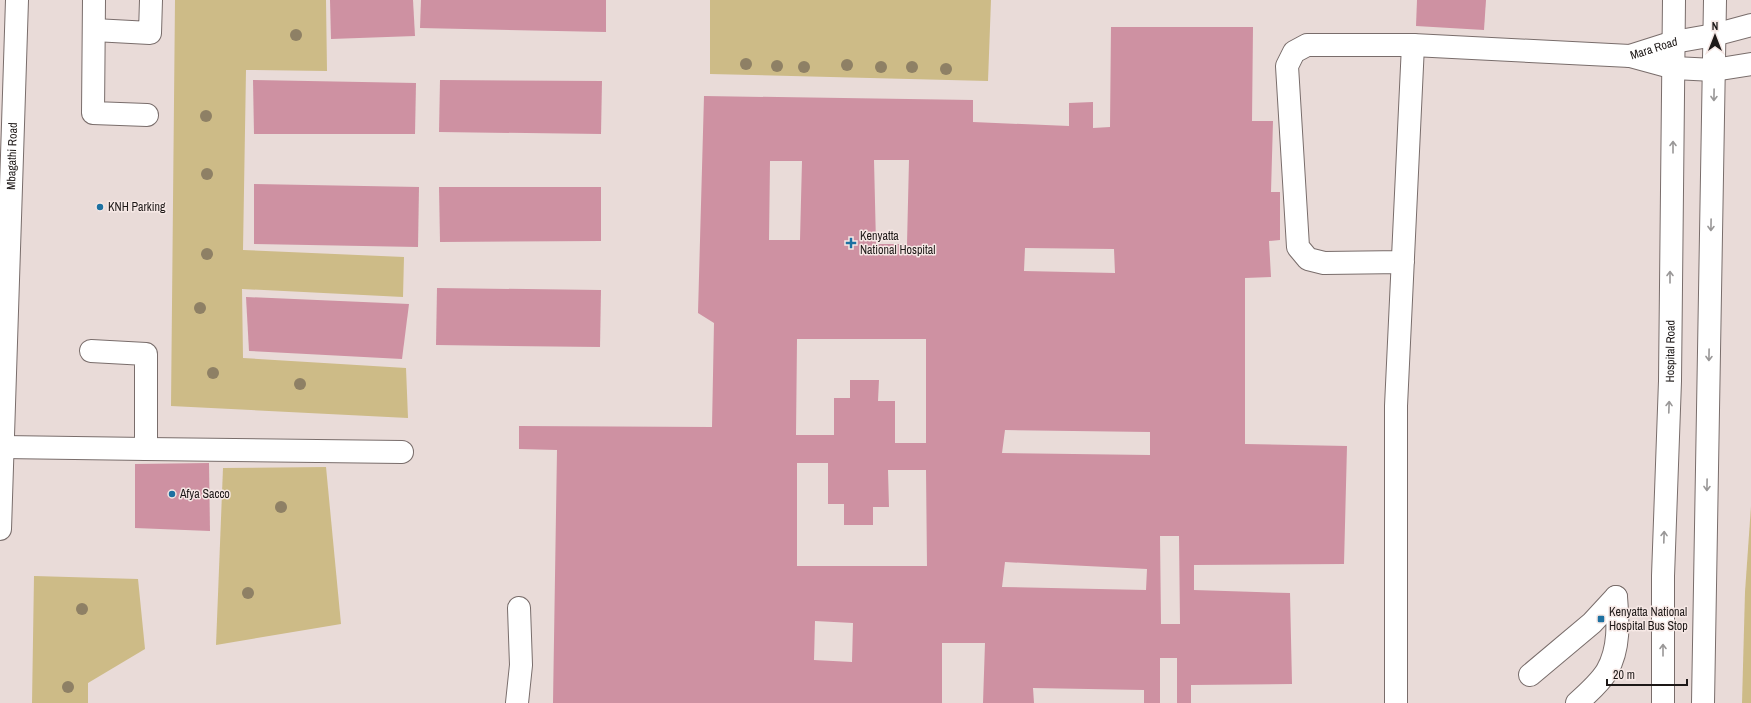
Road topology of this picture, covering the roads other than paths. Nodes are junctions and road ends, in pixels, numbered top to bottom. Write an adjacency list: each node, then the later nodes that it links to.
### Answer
1 (17, 0): 16 (street, Mbagathi Road)
2 (94, 0): 7 (street)
3 (151, 0): 7 (street)
4 (1674, 0): 9 (street, Hospital Road)
5 (1715, 0): 8 (street)
6 (1751, 25): 8 (street, Mara Road)
7 (94, 30): 15 (street)
8 (1714, 35): 9 (street, Mara Road); 14 (street)
9 (1674, 42): 11 (street, Mara Road); 13 (street, Hospital Road)
10 (1413, 44): 11 (street); 17 (street); 17 (street)
11 (1630, 56): 13 (street, Mara Road)
12 (1751, 64): 14 (street, Mara Road)
13 (1674, 68): 14 (street, Mara Road); 28 (street, Hospital Road, one-way to 13)
14 (1714, 70): 29 (street, one-way to 29)
15 (147, 115)
16 (6, 176): 19 (street, Mbagathi Road)
17 (1403, 262): 26 (street)
18 (91, 351): 20 (street)
19 (3, 447): 20 (street); 22 (street, Mbagathi Road)
20 (146, 449): 21 (street)
21 (402, 452)
22 (0, 529)
23 (519, 608): 25 (street)
24 (1530, 675): 27 (street)
25 (517, 703)
26 (1396, 703)
27 (1577, 703)
28 (1663, 703)
29 (1703, 703)

